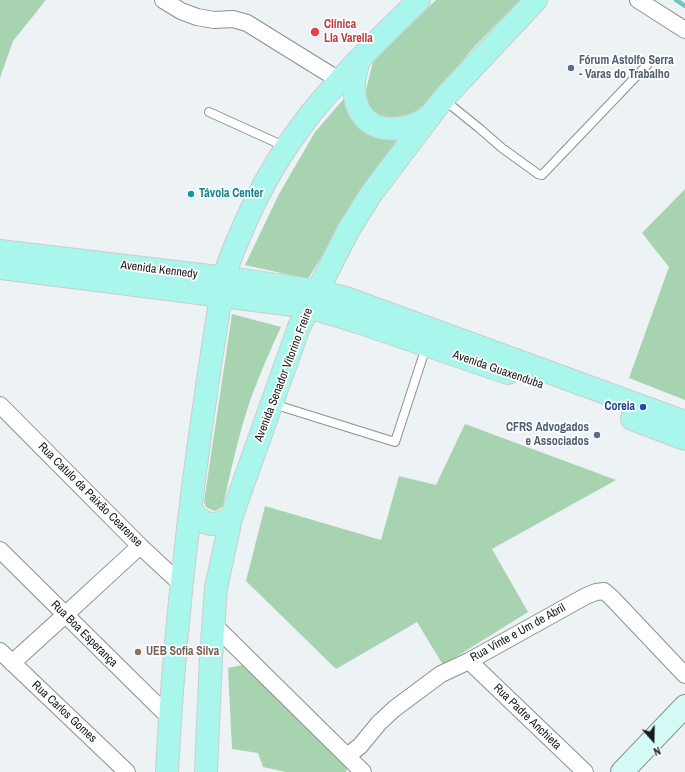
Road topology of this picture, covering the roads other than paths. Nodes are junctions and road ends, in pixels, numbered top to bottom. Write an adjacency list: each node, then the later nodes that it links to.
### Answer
1 (163, 0): 8 (street)
2 (420, 0): 6 (main road)
3 (536, 0): 9 (main road, Avenida Senador Vitorino Freire)
4 (638, 0): 5 (street)
5 (685, 30)
6 (359, 60): 8 (main road); 11 (main road)
7 (647, 65): 9 (lane)
8 (339, 80): 12 (main road)
9 (443, 99): 11 (main road, Avenida Senador Vitorino Freire)
10 (209, 112): 12 (lane)
11 (430, 116): 14 (main road, Avenida Senador Vitorino Freire)
12 (286, 148): 16 (main road)
13 (0, 251): 16 (main road, Avenida Kennedy)
14 (332, 262): 17 (main road); 18 (main road, Avenida Senador Vitorino Freire)
15 (0, 268): 16 (main road, Avenida Kennedy)
16 (223, 287): 18 (main road, Avenida Kennedy); 24 (main road)
17 (346, 298): 18 (main road, Avenida Guaxenduba); 22 (main road, Avenida Guaxenduba)
18 (313, 299): 19 (main road, Avenida Guaxenduba); 20 (main road, Avenida Senador Vitorino Freire)
19 (426, 345): 20 (lane); 23 (main road, Avenida Guaxenduba)
20 (272, 404): 25 (main road, Avenida Senador Vitorino Freire)
21 (0, 405): 26 (street, Rua Catulo da Paixão Cearense)
22 (685, 422)
23 (685, 439)
24 (191, 508): 25 (main road); 28 (main road)
25 (231, 518): 31 (main road, Avenida Senador Vitorino Freire)
26 (140, 546): 28 (street, Rua Catulo da Paixão Cearense); 29 (street)
27 (0, 550): 29 (street, Rua Boa Esperança)
28 (181, 584): 30 (main road)
29 (66, 615): 34 (street); 37 (street, Rua Boa Esperança)
30 (178, 622): 31 (main road); 37 (main road)
31 (213, 624): 38 (street); 41 (main road, Avenida Senador Vitorino Freire)
32 (0, 651): 34 (street, Rua Carlos Gomes)
33 (468, 662): 35 (street, Rua Vinte e Um de Abril); 38 (street, Rua Vinte e Um de Abril); 43 (street, Rua Padre Anchieta)
34 (12, 663): 39 (street, Rua Carlos Gomes)
35 (685, 675)
36 (685, 706): 44 (street)
37 (170, 717): 40 (main road)
38 (348, 756): 42 (street)
39 (127, 772)
40 (167, 772)
41 (206, 772)
42 (363, 772)
43 (585, 772)
44 (622, 772)

